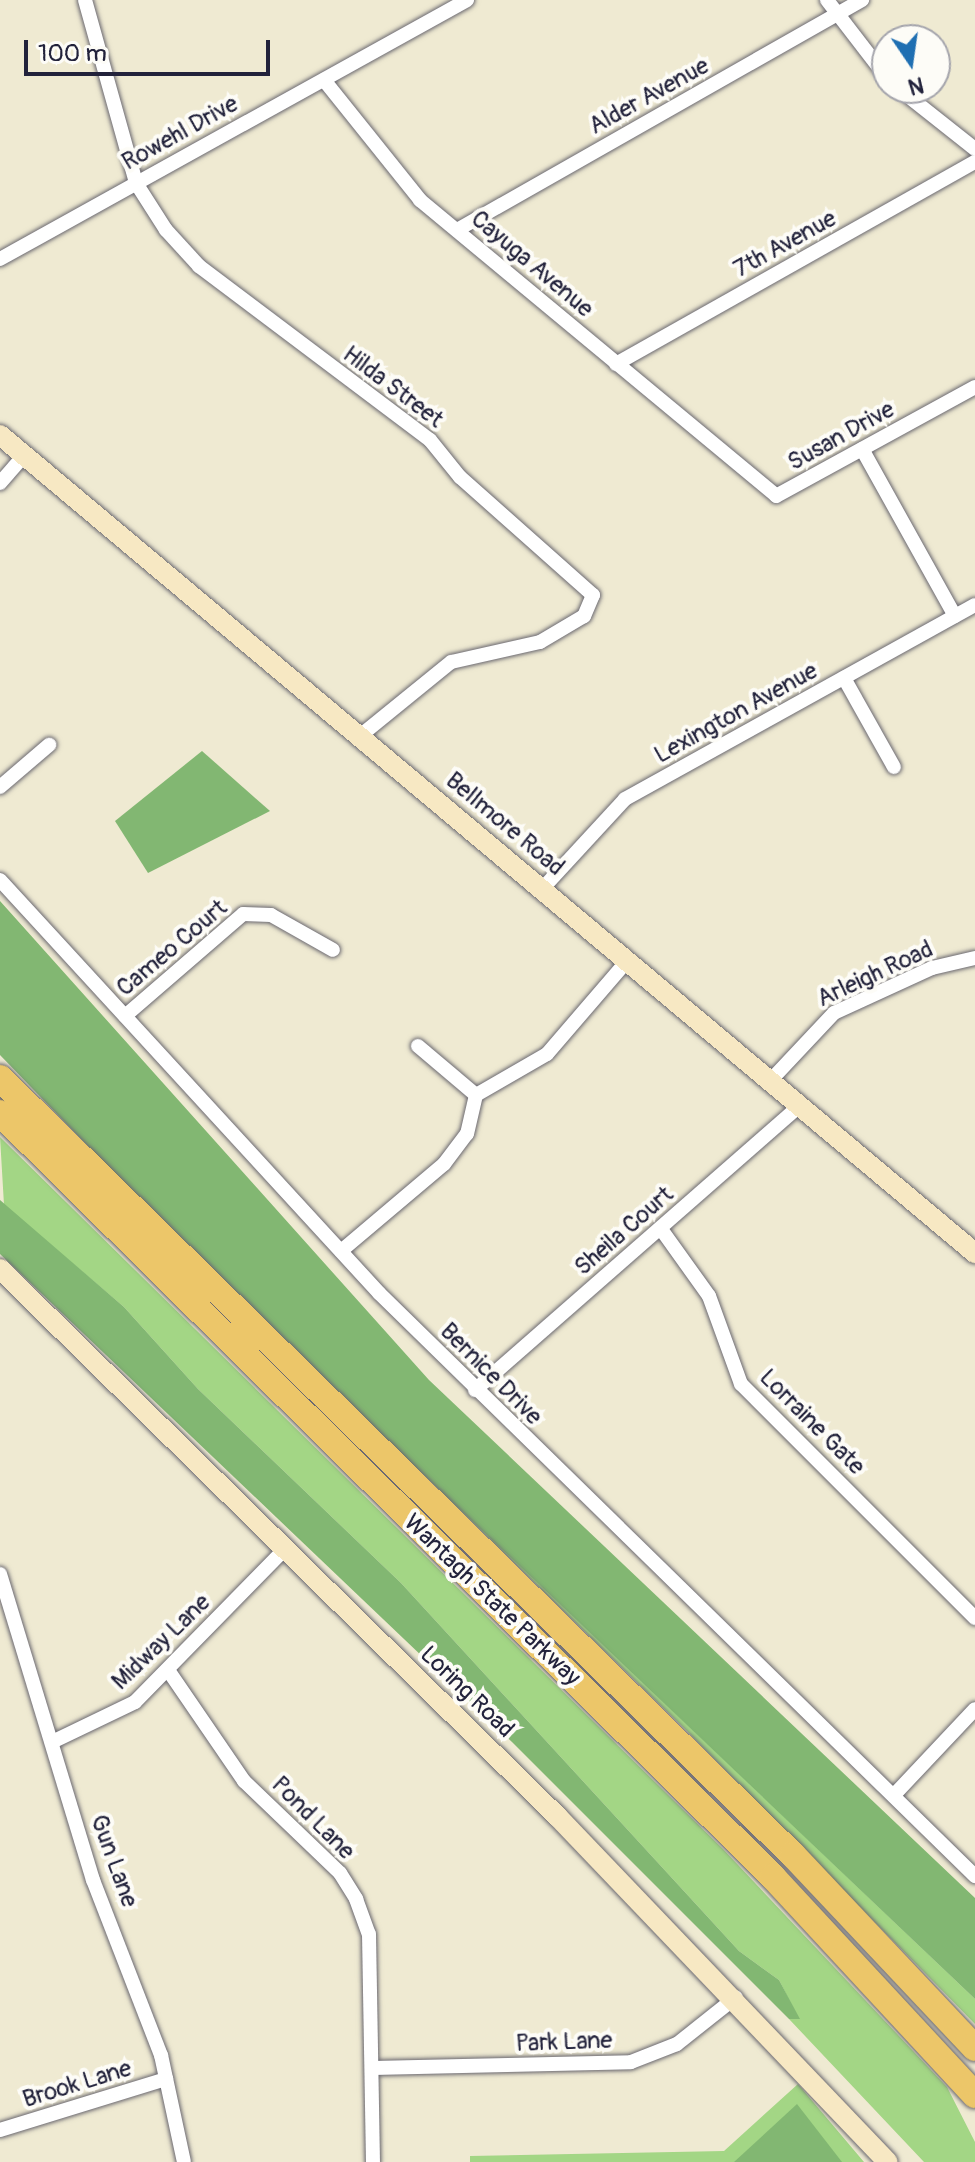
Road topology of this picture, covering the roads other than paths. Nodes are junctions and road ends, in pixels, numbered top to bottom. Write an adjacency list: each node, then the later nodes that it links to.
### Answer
1 (85, 0): 11 (street, Hilda Street)
2 (467, 0): 7 (street, Rowehl Drive)
3 (827, 0): 5 (street)
4 (862, 0): 5 (street, Alder Avenue)
5 (837, 14): 6 (street); 12 (street, Alder Avenue)
6 (871, 58)
7 (324, 80): 11 (street, Rowehl Drive); 12 (street, Cayuga Avenue)
8 (918, 104): 9 (street)
9 (975, 149)
10 (975, 162): 14 (street, 7th Avenue)
11 (136, 183): 13 (street, Rowehl Drive); 24 (street, Hilda Street)
12 (457, 230): 14 (street, Cayuga Avenue)
13 (0, 259)
14 (616, 364): 19 (street, Cayuga Avenue)
15 (975, 387): 17 (street, Susan Drive)
16 (0, 435): 18 (main road, Bellmore Road)
17 (862, 449): 19 (street, Susan Drive); 22 (street)
18 (24, 455): 20 (street); 24 (main road, Bellmore Road)
19 (733, 462)
20 (0, 483)
21 (975, 605): 22 (street, Lexington Avenue)
22 (955, 616): 23 (street, Lexington Avenue)
23 (844, 678): 26 (street); 29 (street, Lexington Avenue)
24 (360, 736): 29 (main road, Bellmore Road)
25 (49, 745): 27 (street)
26 (894, 767)
27 (0, 787)
28 (0, 880): 33 (street, Bernice Drive)
29 (542, 889): 32 (main road, Bellmore Road)
30 (333, 950): 33 (street, Cameo Court)
31 (975, 958): 36 (street, Arleigh Road)
32 (627, 961): 36 (main road, Bellmore Road); 37 (street)
33 (125, 1016): 41 (street, Bernice Drive)
34 (418, 1046): 37 (street)
35 (0, 1078): 54 (highway, Wantagh State Parkway)
36 (771, 1080): 38 (main road, Bellmore Road)
37 (476, 1095): 41 (street)
38 (800, 1105): 40 (street, Sheila Court); 42 (main road, Bellmore Road)
39 (0, 1113): 55 (highway, Wantagh State Parkway)
40 (661, 1229): 44 (street, Sheila Court); 47 (street, Lorraine Gate)
41 (341, 1251): 44 (street, Bernice Drive)
42 (975, 1253)
43 (0, 1269): 45 (main road, Loring Road)
44 (475, 1390): 51 (street, Bernice Drive)
45 (284, 1550): 48 (street, Midway Lane); 53 (main road, Loring Road)
46 (0, 1574): 50 (street, Gun Lane)
47 (975, 1618)
48 (168, 1670): 50 (street, Midway Lane); 57 (street, Pond Lane)
49 (975, 1709): 51 (street)
50 (52, 1742): 58 (street, Gun Lane)
51 (894, 1795): 52 (street, Bernice Drive)
52 (975, 1876)
53 (736, 1997): 57 (street, Park Lane); 64 (main road, Loring Road)
54 (966, 2031): 56 (highway, Wantagh State Parkway)
55 (927, 2043): 59 (highway, Wantagh State Parkway); 60 (highway)
56 (975, 2048)
57 (373, 2068): 63 (street, Pond Lane)
58 (166, 2079): 61 (street, Brook Lane); 62 (street, Gun Lane)
59 (975, 2095)
60 (975, 2114)
61 (0, 2130)
62 (184, 2162)
63 (373, 2162)
64 (888, 2162)

